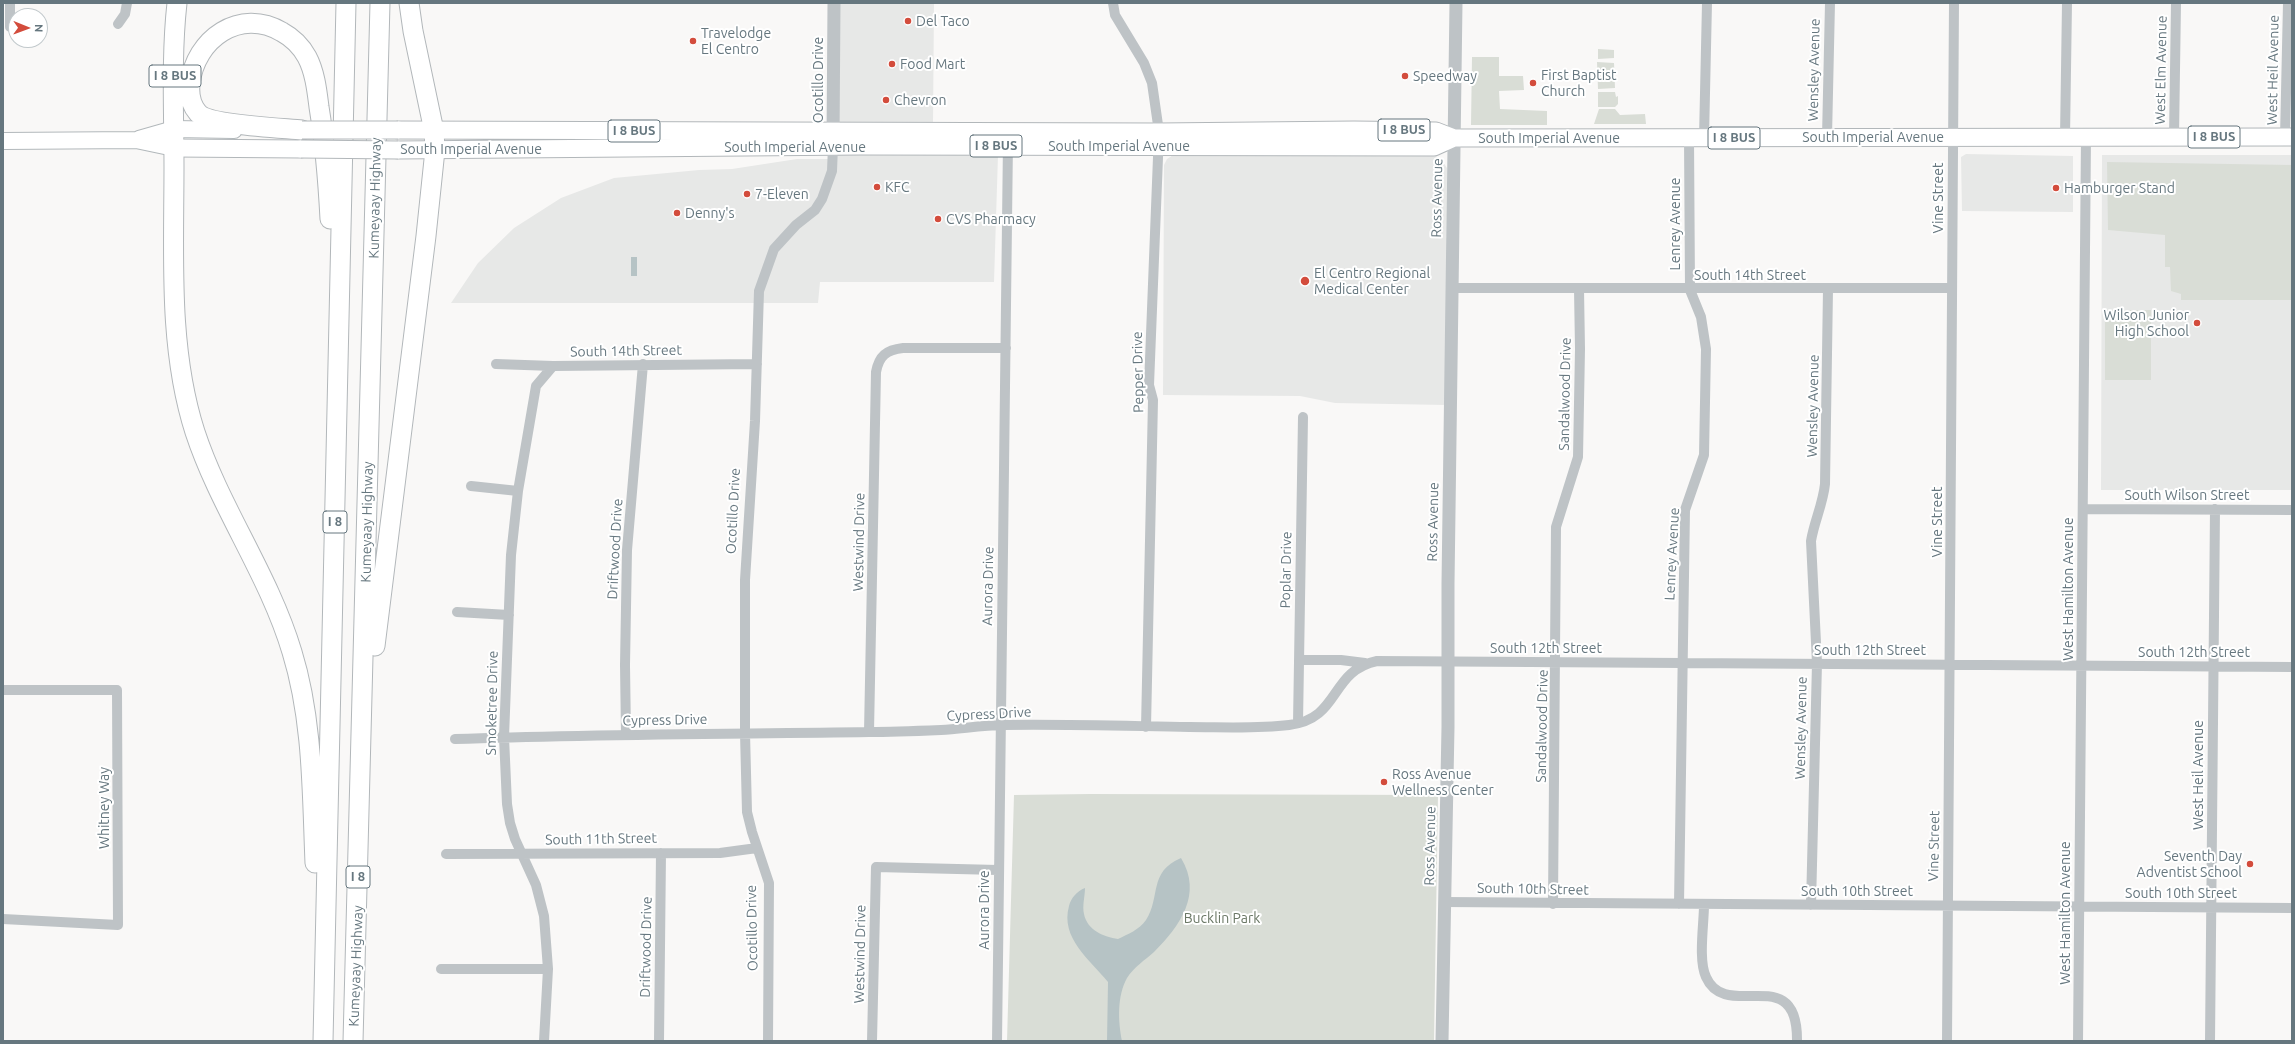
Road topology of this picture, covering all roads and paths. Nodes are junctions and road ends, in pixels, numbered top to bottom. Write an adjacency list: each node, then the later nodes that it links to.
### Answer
1 (127, 3): 15 (street)
2 (177, 3): 16 (highway, I 8 BUS)
3 (346, 3): 41 (highway, I 8)
4 (380, 3): 66 (highway, Kumeyaay Highway / I 8)
5 (409, 3): 18 (highway)
6 (834, 3): 28 (street, Ocotillo Drive)
7 (1113, 3): 30 (street, Pepper Drive)
8 (1456, 3): 26 (street, Ross Avenue)
9 (1707, 3): 27 (street, Lenrey Avenue)
10 (1830, 3): 20 (street, Wensley Avenue)
11 (1954, 3): 21 (street, Vine Street)
12 (2067, 3): 22 (street)
13 (2176, 3): 24 (street, West Elm Avenue)
14 (2288, 3): 25 (street, West Heil Avenue)
15 (118, 24)
16 (174, 129): 17 (main road, South Imperial Avenue); 31 (main road, South Imperial Avenue); 34 (highway, I 8 BUS)
17 (302, 130): 18 (highway, South Imperial Avenue, bridge); 41 (highway)
18 (434, 130): 28 (highway, South Imperial Avenue / I 8 BUS); 35 (highway)
19 (1306, 130): 26 (highway, South Imperial Avenue / I 8 BUS); 30 (highway, South Imperial Avenue / I 8 BUS); 33 (highway)
20 (1827, 137): 21 (highway, South Imperial Avenue / I 8 BUS); 27 (highway, South Imperial Avenue / I 8 BUS)
21 (1953, 137): 22 (highway, South Imperial Avenue / I 8 BUS); 37 (street, Vine Street)
22 (2065, 137): 23 (highway, South Imperial Avenue / I 8 BUS)
23 (2086, 137): 24 (highway, South Imperial Avenue / I 8 BUS); 50 (street, West Hamilton Avenue)
24 (2174, 137): 25 (highway, South Imperial Avenue / I 8 BUS)
25 (2289, 137)
26 (1454, 138): 27 (highway, South Imperial Avenue / I 8 BUS); 33 (highway, South Imperial Avenue / I 8 BUS); 36 (street, Ross Avenue)
27 (1697, 138): 40 (street, Lenrey Avenue)
28 (833, 139): 29 (highway, South Imperial Avenue / I 8 BUS); 35 (highway, South Imperial Avenue / I 8 BUS); 45 (street, Ocotillo Drive)
29 (1008, 139): 30 (highway, South Imperial Avenue / I 8 BUS); 42 (street, Aurora Drive)
30 (1159, 139): 33 (highway, South Imperial Avenue / I 8 BUS); 69 (street, Pepper Drive)
31 (136, 140): 32 (main road, South Imperial Avenue); 34 (main road, South Imperial Avenue)
32 (3, 141)
33 (1306, 147)
34 (174, 148): 35 (highway, South Imperial Avenue / I 8 BUS, bridge); 92 (highway)
35 (435, 150): 66 (highway)
36 (1452, 288): 38 (street, South 14th Street); 56 (street, Ross Avenue)
37 (1952, 288): 39 (street, South 14th Street); 61 (street, Vine Street)
38 (1579, 289): 40 (street, South 14th Street); 57 (street, Sandalwood Drive)
39 (1828, 289): 40 (street, South 14th Street); 60 (street, Wensley Avenue)
40 (1690, 290): 59 (street, Lenrey Avenue)
41 (340, 301): 92 (highway, I 8)
42 (1006, 348): 68 (street, Aurora Drive); 70 (street, Westwind Drive)
43 (496, 364): 46 (street, South 14th Street)
44 (643, 364): 45 (street, South 14th Street); 46 (street, South 14th Street); 72 (street, Driftwood Drive)
45 (757, 364): 71 (street, Ocotillo Drive)
46 (553, 366): 49 (street, Smoketree Drive)
47 (1303, 417): 55 (street, Poplar Drive)
48 (471, 486): 49 (street)
49 (518, 491): 54 (street, Smoketree Drive)
50 (2082, 509): 51 (street, South Wilson Street); 62 (street, West Hamilton Avenue)
51 (2215, 509): 52 (street, South Wilson Street); 63 (street, West Heil Avenue)
52 (2292, 510)
53 (457, 612): 54 (street)
54 (509, 615): 73 (street, Smoketree Drive)
55 (1299, 660): 58 (street); 67 (street, Poplar Drive)
56 (1449, 661): 57 (street, South 12th Street); 58 (street, Cypress Drive); 80 (street, Ross Avenue)
57 (1556, 662): 59 (street, South 12th Street); 81 (street, Sandalwood Drive)
58 (1365, 663): 67 (street, Cypress Drive)
59 (1683, 663): 60 (street, South 12th Street); 82 (street, Lenrey Avenue)
60 (1817, 663): 61 (street, South 12th Street); 84 (street, Wensley Avenue)
61 (1950, 664): 62 (street, South 12th Street); 85 (street, Vine Street)
62 (2081, 665): 63 (street, South 12th Street); 86 (street, West Hamilton Avenue)
63 (2213, 666): 64 (street, South 12th Street); 87 (street, West Heil Avenue)
64 (2292, 666)
65 (3, 690): 89 (street, Whitney Way)
66 (363, 712): 94 (highway, Kumeyaay Highway / I 8)
67 (1298, 723): 69 (street, Cypress Drive)
68 (1000, 725): 69 (street, Cypress Drive); 70 (street, Cypress Drive); 79 (street, Aurora Drive)
69 (1146, 727)
70 (869, 732): 71 (street, Cypress Drive)
71 (745, 733): 72 (street, Cypress Drive); 75 (street, Ocotillo Drive)
72 (626, 735): 73 (street, Cypress Drive)
73 (504, 737): 74 (street, Cypress Drive); 78 (street, Smoketree Drive)
74 (455, 739)
75 (757, 848): 76 (street, South 11th Street); 97 (street, Ocotillo Drive)
76 (661, 853): 78 (street, South 11th Street); 96 (street, Driftwood Drive)
77 (446, 854): 78 (street, South 11th Street)
78 (523, 854): 91 (street, Smoketree Drive)
79 (998, 870): 98 (street, Westwind Drive); 99 (street, Aurora Drive)
80 (1445, 902): 81 (street, South 10th Street); 100 (street, Ross Avenue)
81 (1553, 904): 82 (street, South 10th Street)
82 (1679, 904): 83 (street, South 10th Street)
83 (1704, 905): 84 (street, South 10th Street); 101 (street)
84 (1812, 905): 85 (street, South 10th Street)
85 (1948, 906): 86 (street, South 10th Street); 102 (street, Vine Street)
86 (2080, 907): 87 (street, South 10th Street); 103 (street, West Hamilton Avenue)
87 (2212, 908): 88 (street, South 10th Street); 104 (street, West Heil Avenue)
88 (2292, 908)
89 (3, 920)
90 (441, 969): 91 (street)
91 (548, 969): 95 (street, Smoketree Drive)
92 (323, 1015): 93 (highway, I 8)
93 (323, 1041)
94 (353, 1041)
95 (544, 1041)
96 (659, 1041)
97 (768, 1041)
98 (872, 1041)
99 (997, 1041)
100 (1442, 1041)
101 (1797, 1041)
102 (1947, 1041)
103 (2078, 1041)
104 (2210, 1041)

